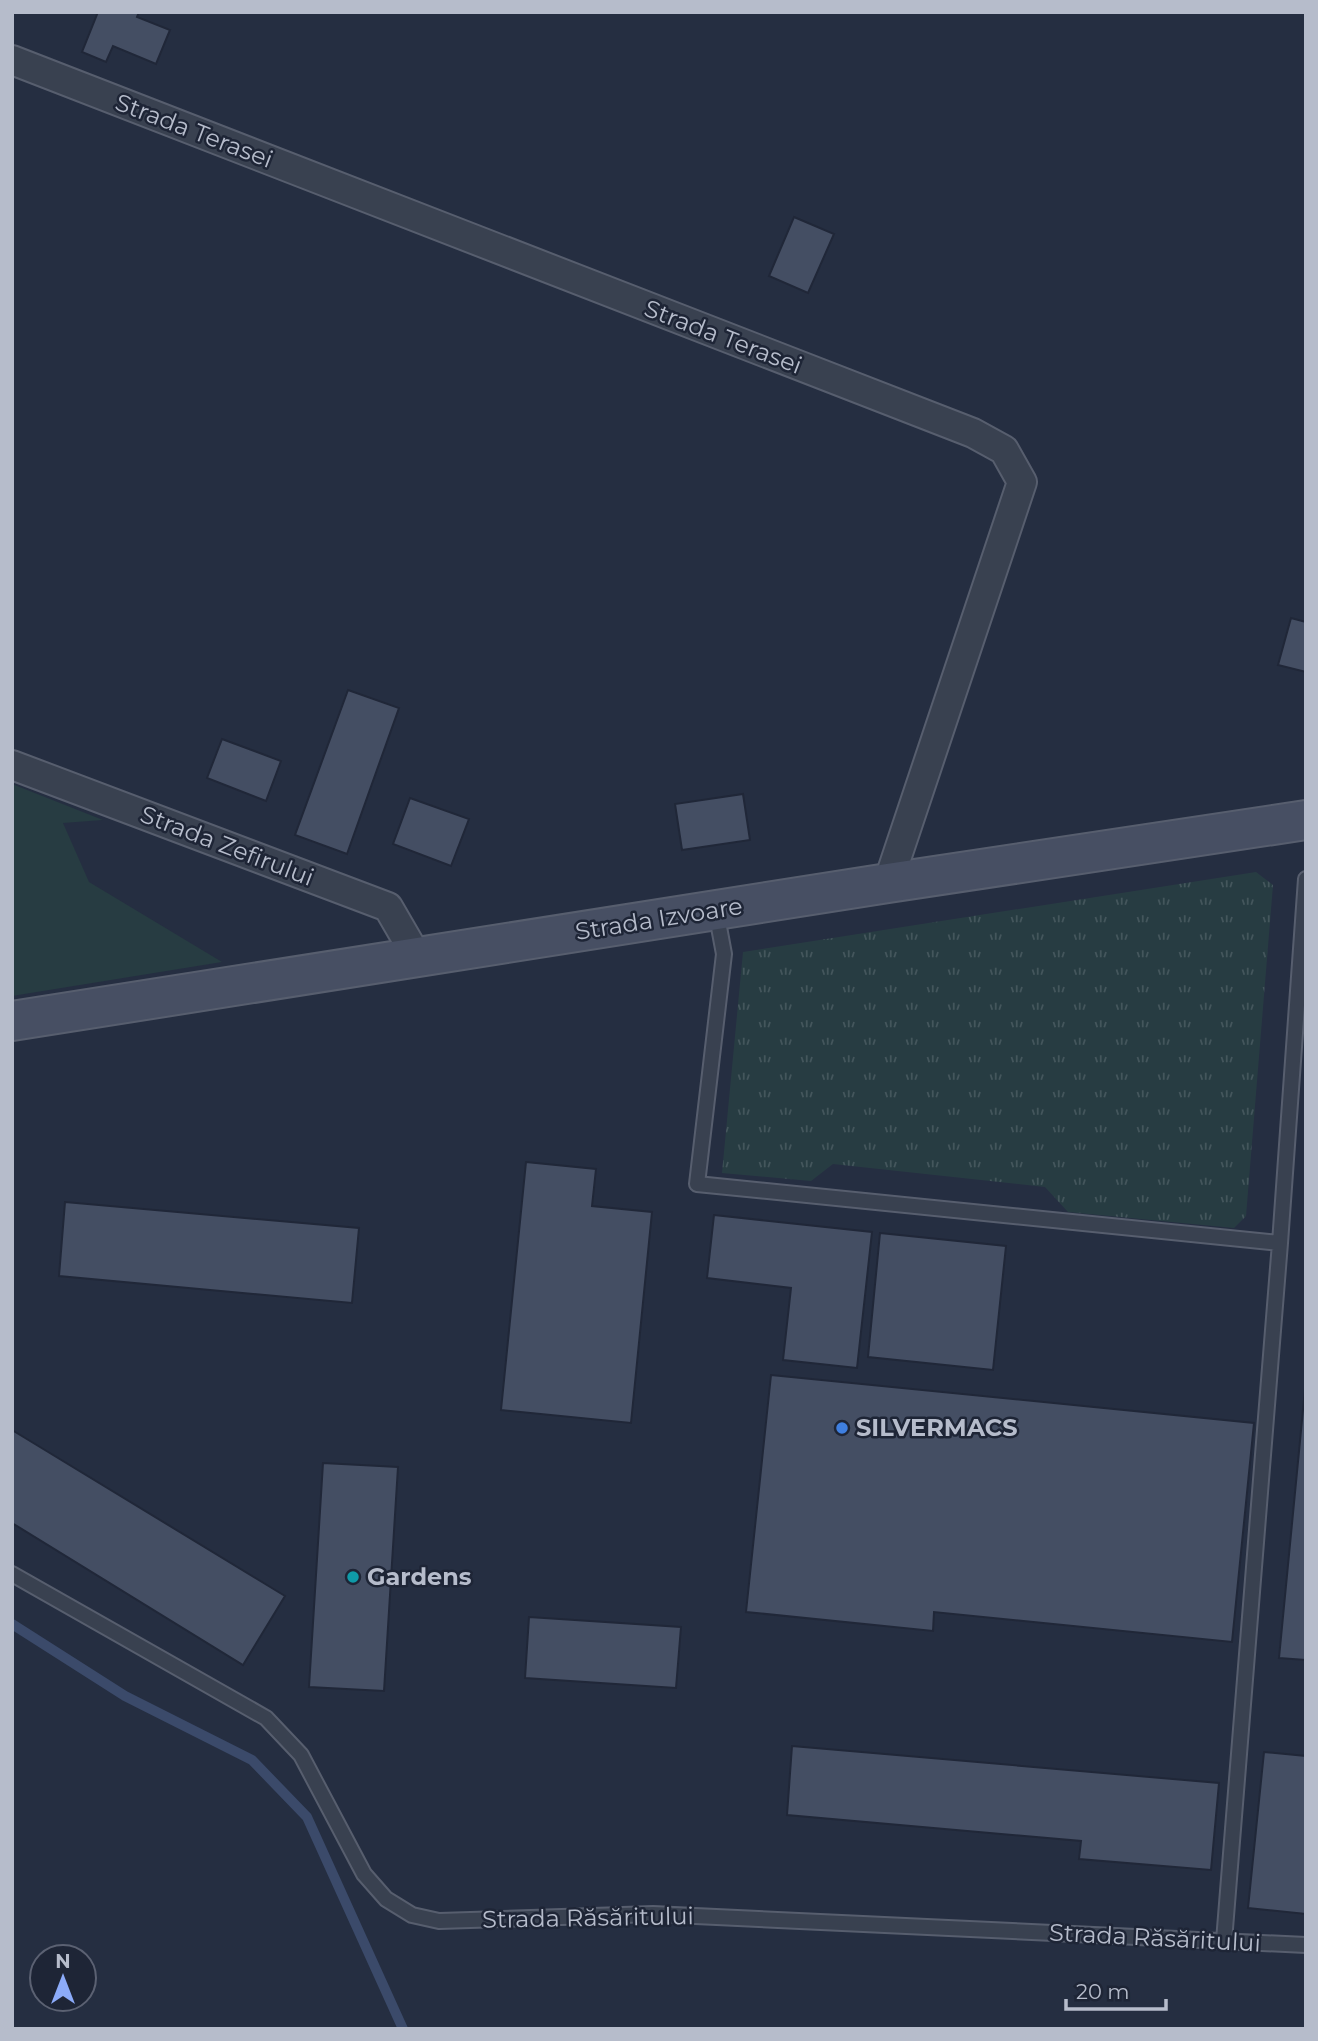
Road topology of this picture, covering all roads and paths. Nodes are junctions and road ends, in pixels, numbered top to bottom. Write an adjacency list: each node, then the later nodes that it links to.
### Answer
1 (12, 60): 5 (street, Strada Terasei)
2 (12, 765): 7 (street, Strada Zefirului)
3 (1306, 820): 5 (main road, Strada Izvoare)
4 (1306, 879): 9 (lane)
5 (888, 883): 6 (main road, Strada Izvoare)
6 (715, 910): 7 (main road, Strada Izvoare); 9 (lane)
7 (417, 957): 8 (main road, Strada Izvoare)
8 (12, 1021)
9 (1280, 1242): 11 (lane)
10 (12, 1574): 11 (lane, Strada Răsăritului)
11 (1224, 1941): 12 (lane, Strada Răsăritului)
12 (1306, 1945)

